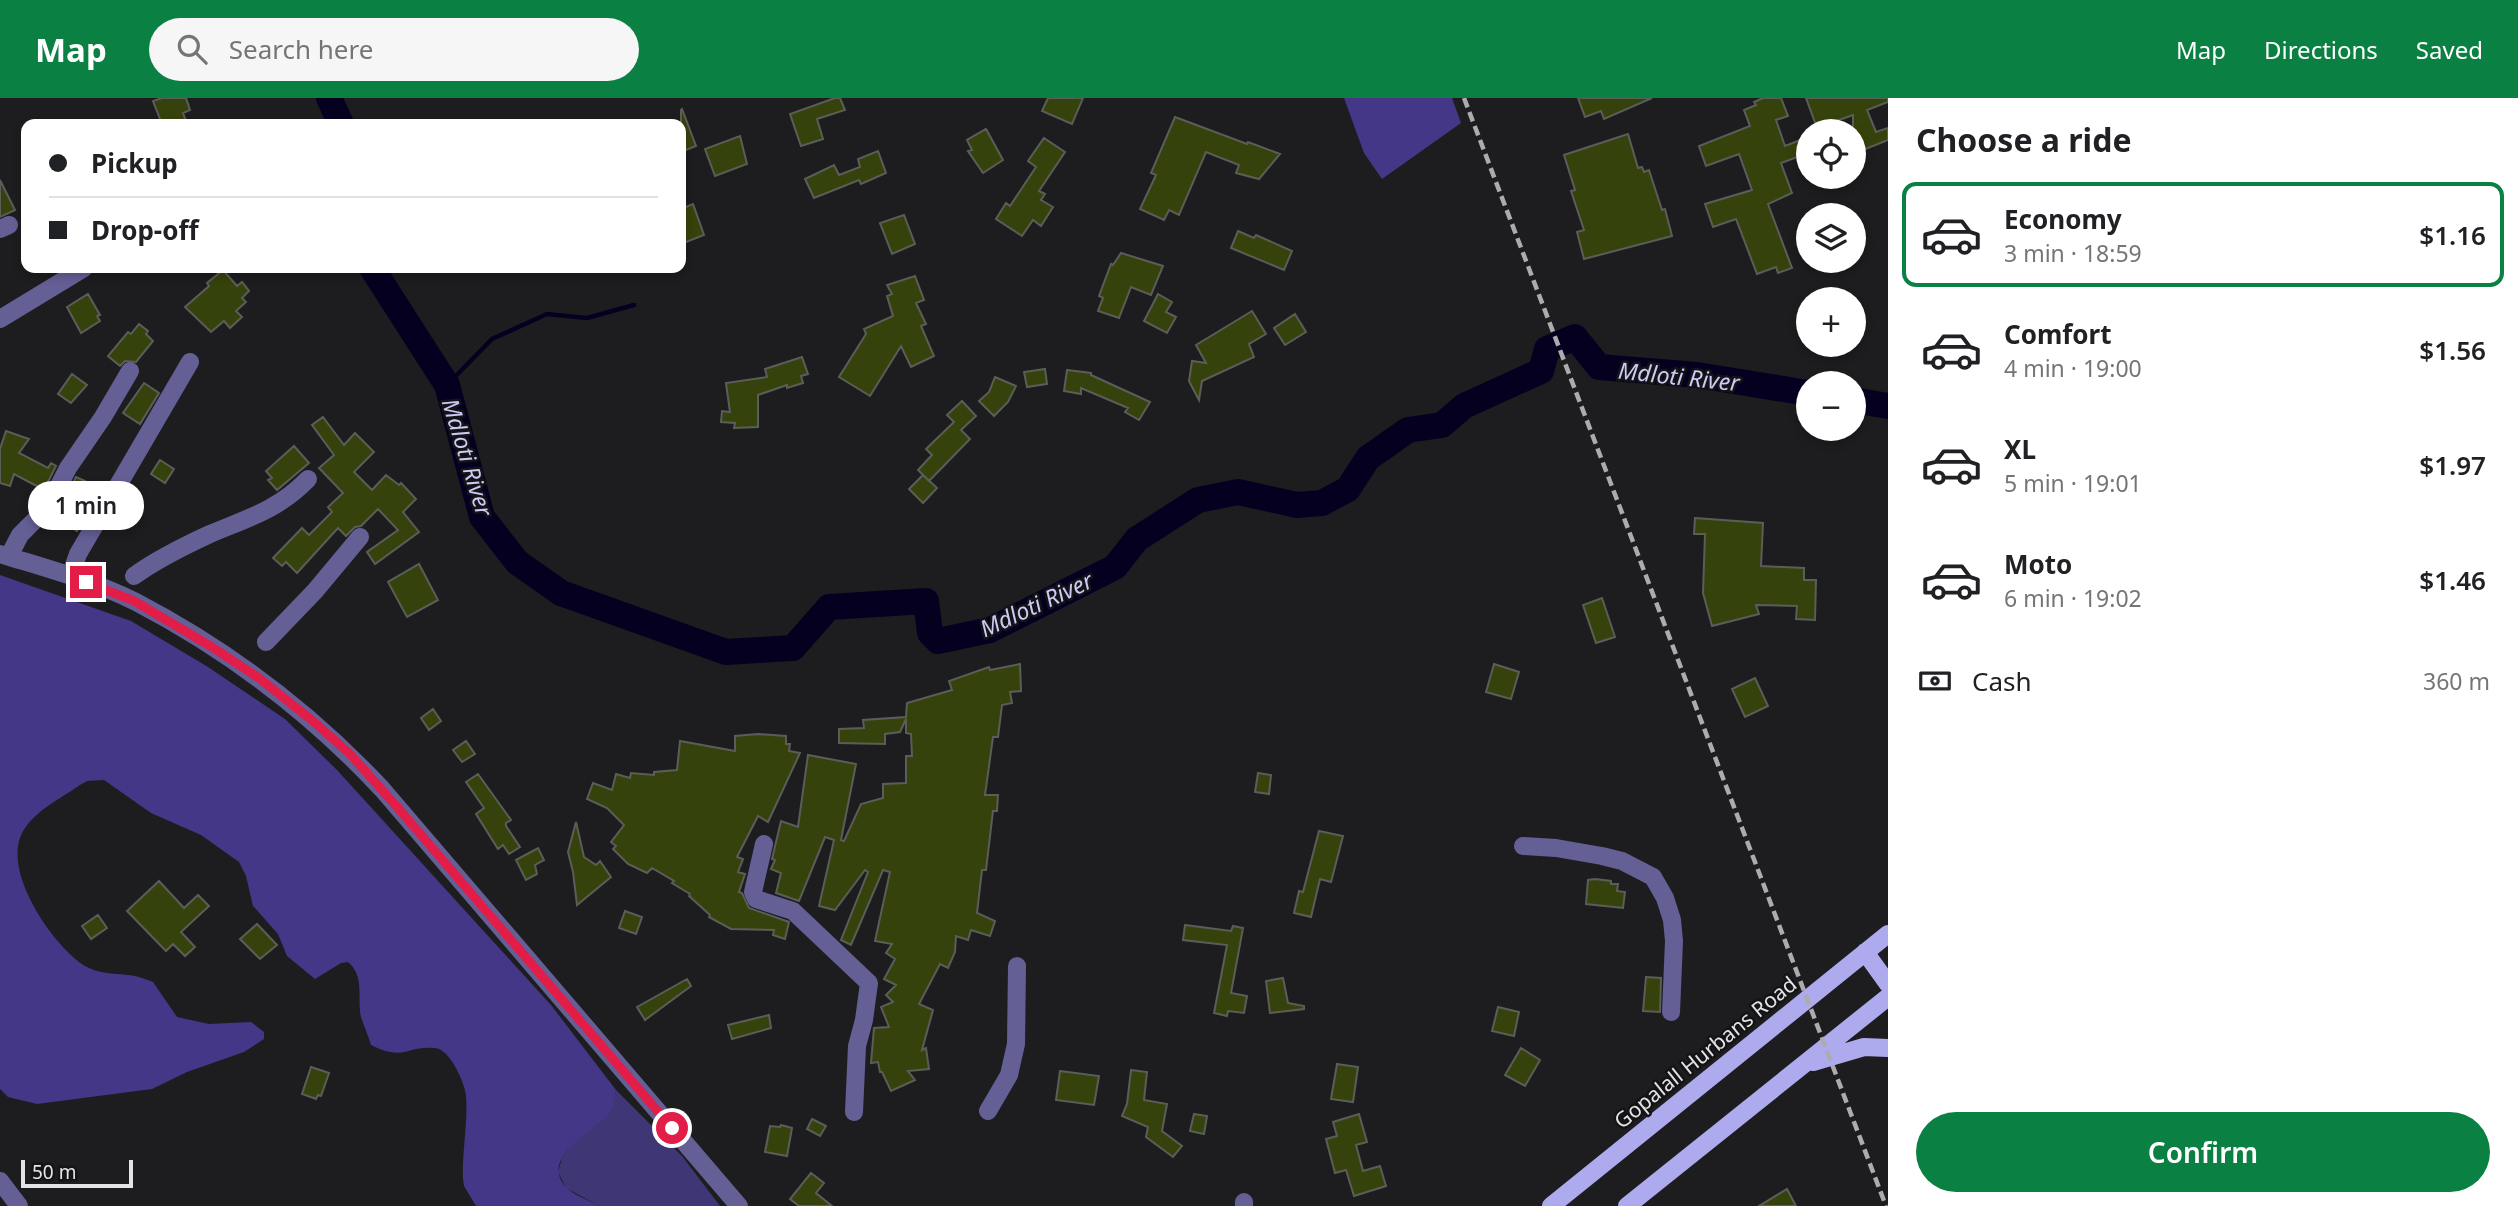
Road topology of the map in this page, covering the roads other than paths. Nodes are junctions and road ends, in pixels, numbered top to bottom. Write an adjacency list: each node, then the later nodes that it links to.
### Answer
1 (76, 273): 2 (street)
2 (0, 319)
3 (190, 362): 8 (street)
4 (130, 371): 7 (street)
5 (308, 480): 9 (street)
6 (360, 537): 10 (street)
7 (4, 555): 25 (street)
8 (72, 571)
9 (134, 576)
10 (266, 642)
11 (764, 844): 22 (street)
12 (1523, 846): 18 (street)
13 (1888, 934): 14 (main road, Gopalall Hurbans Road)
14 (1866, 952): 16 (main road); 26 (main road, Gopalall Hurbans Road)
15 (1017, 966): 21 (street)
16 (1888, 984)
17 (1888, 997): 20 (main road)
18 (1671, 1012)
19 (1888, 1048): 20 (main road)
20 (1806, 1065): 27 (main road)
21 (988, 1111)
22 (854, 1112)
23 (0, 1181): 24 (street)
24 (19, 1206)
25 (739, 1206)
26 (1551, 1206)
27 (1627, 1206)

